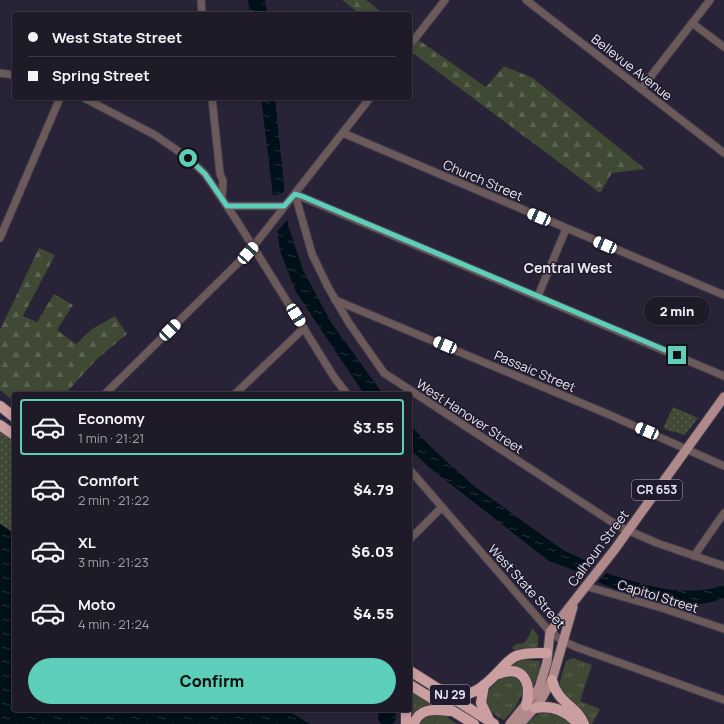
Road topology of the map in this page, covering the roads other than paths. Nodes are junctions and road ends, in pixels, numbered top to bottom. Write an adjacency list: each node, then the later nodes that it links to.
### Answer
1 (200, 0): 5 (street)
2 (445, 0): 7 (street)
3 (526, 0): 11 (street, Bellevue Avenue)
4 (710, 0): 6 (street)
5 (202, 12)
6 (692, 23): 8 (street); 11 (street)
7 (412, 42)
8 (724, 47)
9 (0, 73): 10 (street)
10 (12, 75)
11 (641, 89): 17 (street, Bellevue Avenue)
12 (59, 100): 25 (street)
13 (88, 100): 19 (street)
14 (212, 100): 18 (street)
15 (368, 100): 16 (street)
16 (343, 133): 20 (street); 24 (street, Church Street)
17 (724, 153)
18 (220, 174): 19 (street); 21 (street)
19 (208, 178): 21 (street)
20 (295, 194): 22 (street); 28 (street); 29 (street, West Hanover Street)
21 (222, 198): 23 (street)
22 (285, 205): 23 (street); 26 (street)
23 (227, 206): 26 (street)
24 (566, 229): 27 (street, Church Street); 28 (street)
25 (0, 238)
26 (253, 247): 30 (street); 32 (street)
27 (724, 295)
28 (538, 296): 31 (street)
29 (335, 300): 40 (street, Passaic Street); 45 (street, West Hanover Street)
30 (304, 328): 33 (street); 34 (street)
31 (724, 376)
32 (107, 392)
33 (237, 392)
34 (346, 392)
35 (724, 397): 40 (main road, Calhoun Street / CR 653)
36 (0, 406): 37 (highway)
37 (12, 415)
38 (0, 425): 39 (highway)
39 (12, 434)
40 (687, 448): 41 (street, Passaic Street); 45 (main road, Calhoun Street / CR 653)
41 (724, 466)
42 (412, 472): 43 (street, West State Street)
43 (442, 507): 46 (street); 52 (street, West State Street)
44 (724, 513): 47 (street)
45 (628, 531): 47 (street, West Hanover Street); 49 (main road, Calhoun Street / CR 653)
46 (412, 537)
47 (694, 556): 48 (street, West Hanover Street)
48 (724, 566)
49 (588, 582): 50 (main road, Calhoun Street); 51 (street, Capitol Street)
50 (577, 597): 52 (main road, Calhoun Street); 53 (main road, Calhoun Street)
51 (724, 630)
52 (550, 632): 53 (street, West State Street); 54 (main road, Calhoun Street)
53 (563, 641): 57 (main road, Calhoun Street); 61 (street, West State Street)
54 (547, 653): 56 (highway); 62 (main road, Calhoun Street)
55 (412, 672): 60 (highway, NJ 29)
56 (496, 675): 58 (highway); 62 (highway)
57 (552, 680): 62 (main road, Calhoun Street); 71 (highway)
58 (484, 685): 60 (highway); 65 (highway)
59 (412, 686): 63 (highway, NJ 29)
60 (452, 697): 65 (highway, NJ 29)
61 (724, 700)
62 (531, 707): 66 (main road, Calhoun Street); 70 (highway)
63 (453, 711): 68 (highway); 69 (highway, NJ 29)
64 (406, 712): 67 (highway)
65 (492, 722)
66 (516, 723)
67 (406, 724)
68 (414, 724)
69 (474, 724)
70 (578, 724)
71 (584, 724)

